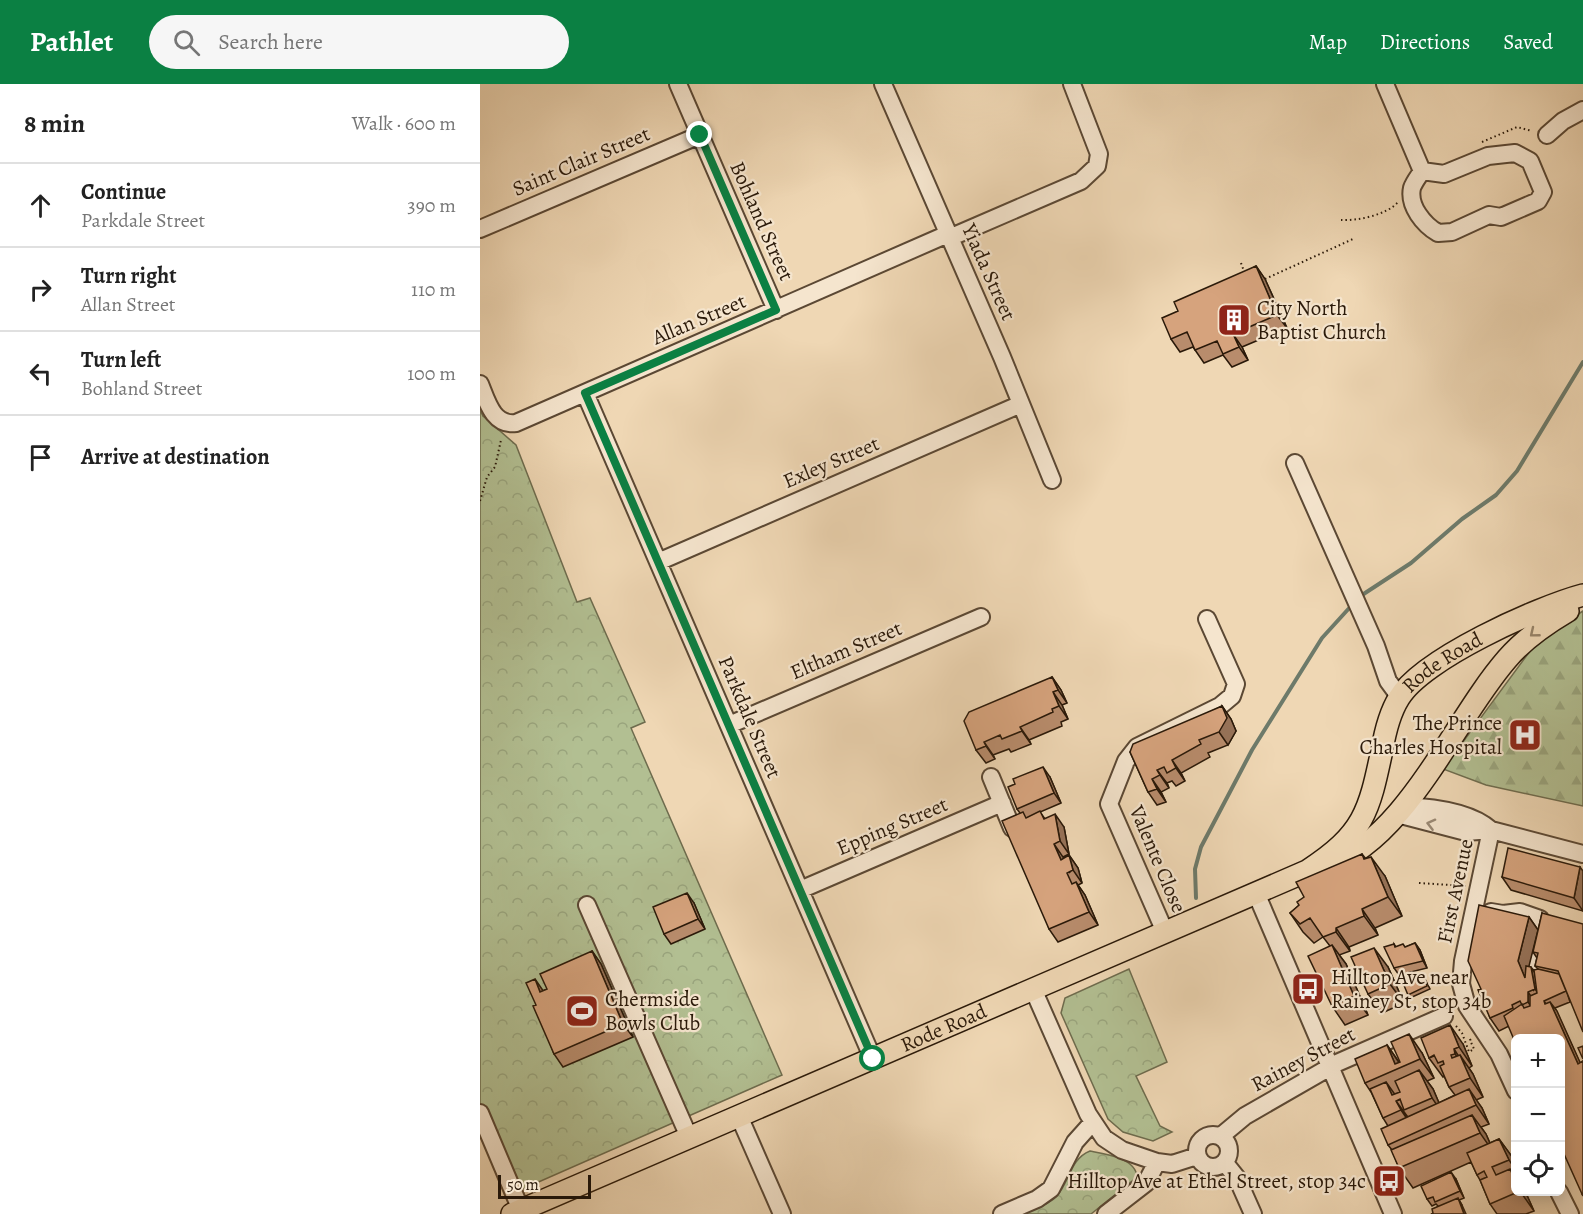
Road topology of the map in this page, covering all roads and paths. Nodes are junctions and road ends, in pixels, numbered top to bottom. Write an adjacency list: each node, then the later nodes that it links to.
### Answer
1 (678, 84): 6 (street, Bohland Street)
2 (883, 84): 12 (street, Yiada Street)
3 (1072, 84): 12 (street, Allan Street)
4 (1385, 84): 8 (street)
5 (1583, 110): 7 (street)
6 (700, 135): 11 (street, Saint Clair Street); 17 (street, Bohland Street)
7 (1547, 135)
8 (1422, 171): 9 (street); 9 (street)
9 (1412, 192): 10 (path)
10 (1341, 220)
11 (480, 229)
12 (949, 236): 17 (street, Allan Street); 20 (street, Yiada Street)
13 (1353, 239): 15 (path)
14 (1241, 263): 16 (path)
15 (1257, 277)
16 (1249, 281)
17 (776, 310): 19 (street, Allan Street)
18 (480, 384): 19 (street, Allan Street)
19 (585, 393): 25 (street, Parkdale Street)
20 (1021, 404): 23 (street, Yiada Street); 25 (street, Exley Street)
21 (501, 440): 24 (path)
22 (1295, 463): 30 (street)
23 (1052, 480)
24 (480, 501)
25 (658, 562): 31 (street, Parkdale Street)
26 (1583, 595): 30 (main road, Rode Road)
27 (1583, 601): 34 (main road, Rode Road, one-way to 34)
28 (981, 617): 31 (street, Eltham Street)
29 (1207, 618): 49 (street, Valente Close)
30 (1399, 696): 32 (main road, Rode Road)
31 (729, 725): 45 (street, Parkdale Street)
32 (1379, 762): 36 (main road); 40 (main road, Rode Road)
33 (991, 777): 35 (street)
34 (1422, 779): 36 (main road, Rode Road); 37 (street)
35 (1002, 803): 38 (street); 45 (street, Epping Street)
36 (1397, 809): 37 (street); 39 (street, one-way to 36); 40 (main road); 42 (main road, Rode Road)
37 (1438, 810): 39 (street)
38 (1012, 828)
39 (1491, 830): 41 (street); 48 (street, First Avenue)
40 (1339, 849): 42 (main road, Rode Road)
41 (1583, 854)
42 (1307, 872): 46 (main road, Rode Road)
43 (1419, 883): 44 (path)
44 (1468, 885)
45 (800, 890): 54 (street, Parkdale Street)
46 (1256, 894): 49 (main road, Rode Road); 55 (street)
47 (587, 905): 61 (street)
48 (1475, 909): 50 (street); 56 (street, First Avenue)
49 (1165, 932): 51 (main road, Rode Road)
50 (1528, 972)
51 (1033, 989): 54 (main road, Rode Road); 59 (street)
52 (1444, 1016): 53 (path); 55 (street, Rainey Street)
53 (1474, 1037)
54 (873, 1059): 58 (main road, Rode Road)
55 (1332, 1067): 60 (street, Rainey Street); 71 (street)
56 (1514, 1088)
57 (480, 1113): 66 (street)
58 (739, 1116): 61 (main road, Rode Road); 67 (street)
59 (1092, 1123): 63 (street); 68 (street)
60 (1221, 1136): 62 (street); 64 (street)
61 (689, 1137): 66 (main road, Rode Road)
62 (1197, 1156): 63 (street); 64 (street)
63 (1157, 1162): 69 (street)
64 (1225, 1163): 70 (street)
65 (1561, 1196): 72 (street)
66 (517, 1212)
67 (782, 1214)
68 (1002, 1214)
69 (1106, 1214)
70 (1253, 1214)
71 (1393, 1214)
72 (1570, 1214)

